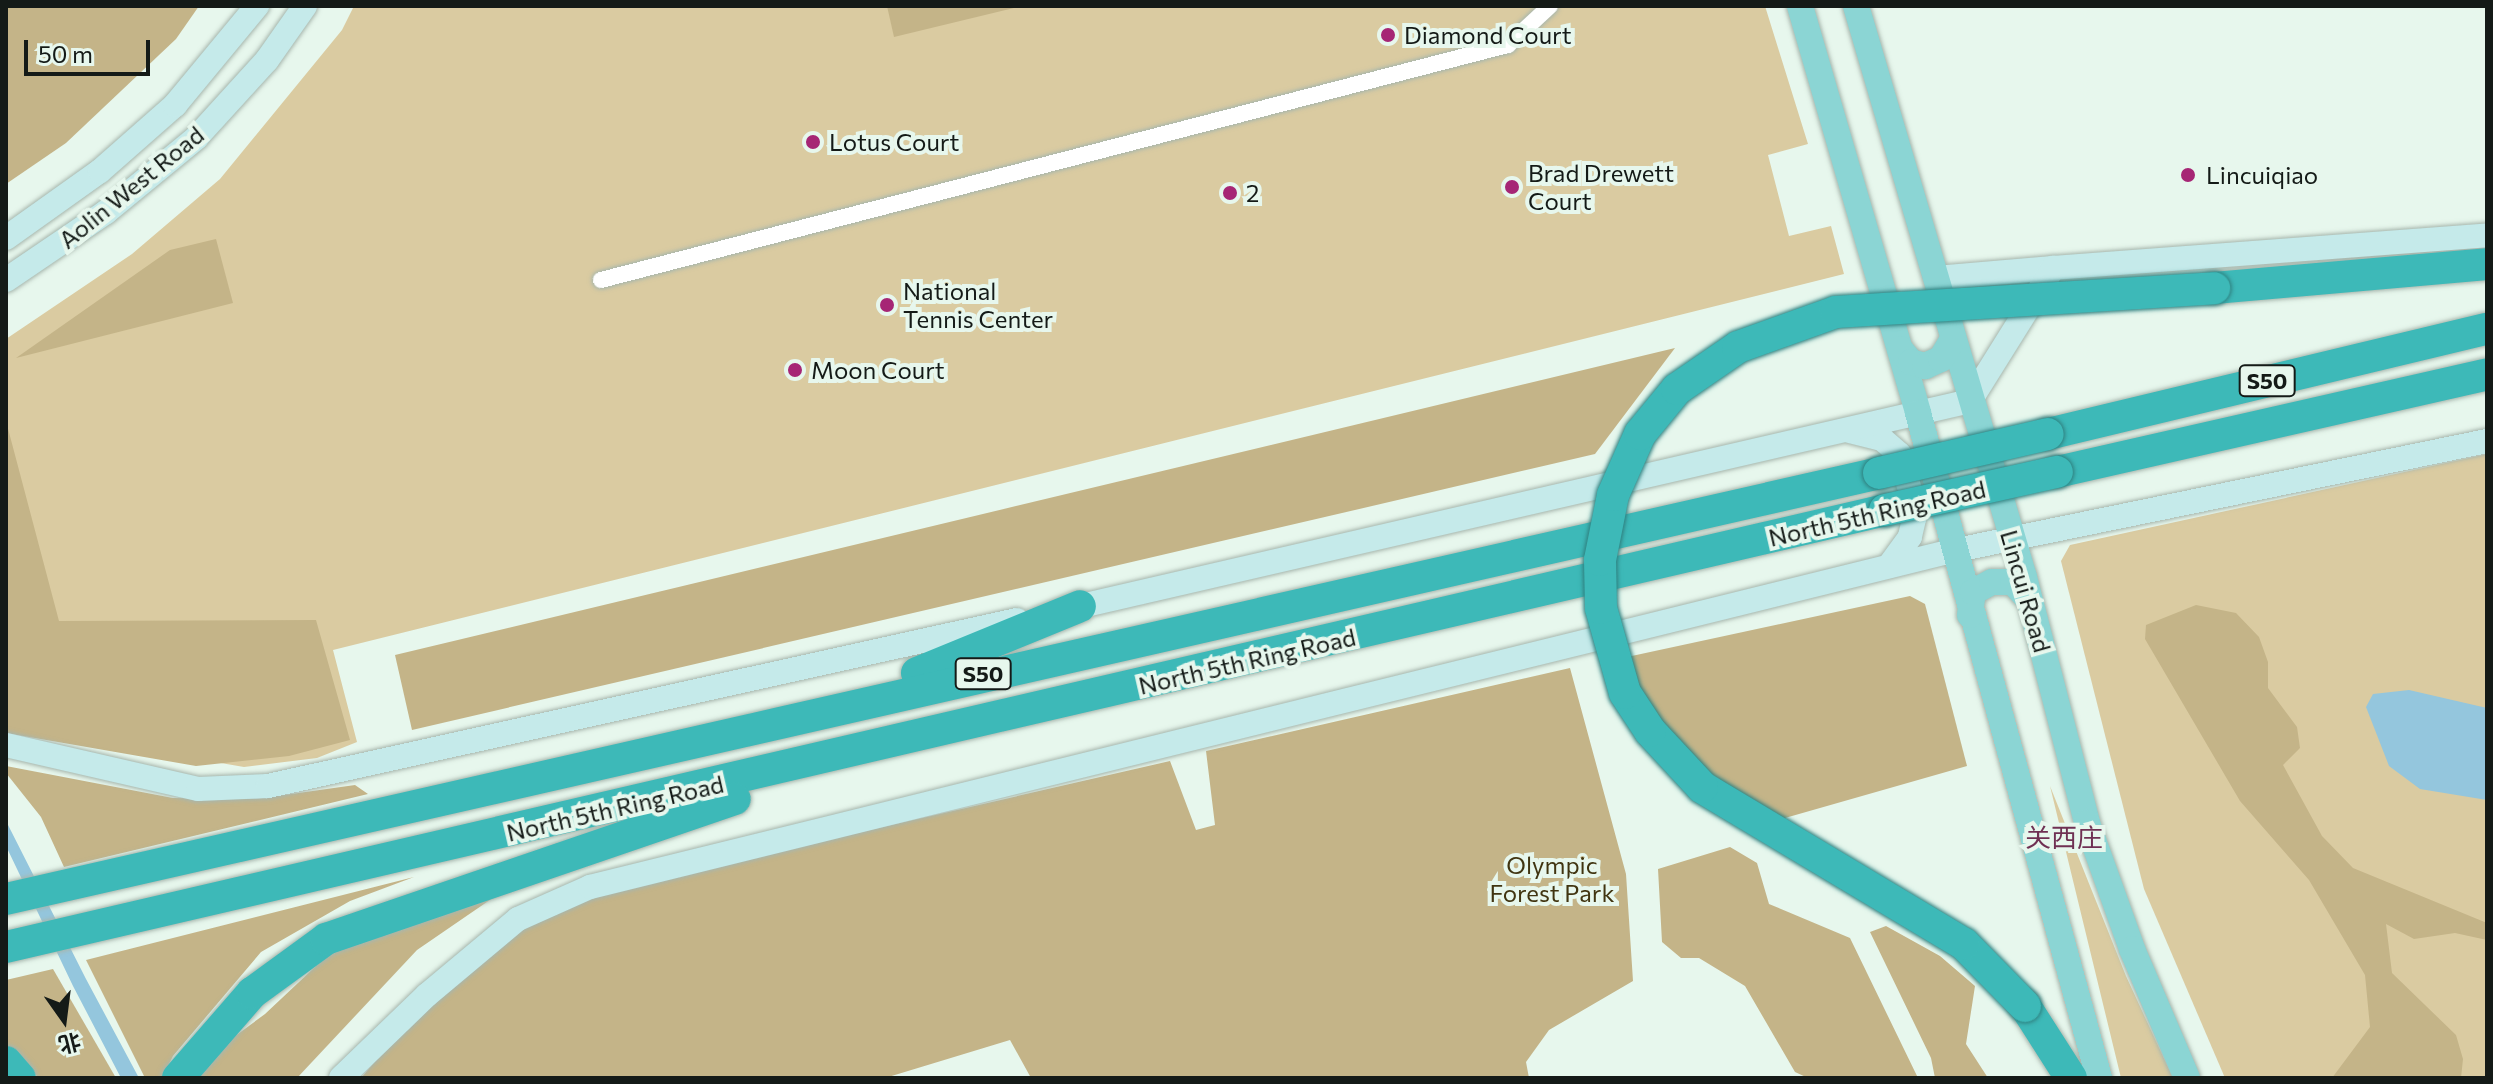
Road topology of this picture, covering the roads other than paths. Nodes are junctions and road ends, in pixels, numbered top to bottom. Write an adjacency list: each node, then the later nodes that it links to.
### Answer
1 (257, 6): 7 (street, Aolin West Road)
2 (305, 6): 11 (street, Aolin West Road)
3 (1550, 6): 12 (street)
4 (1800, 6): 15 (main road)
5 (1856, 6): 10 (main road, Lincui Road)
6 (2487, 235): 9 (street)
7 (6, 238)
8 (2487, 264): 37 (highway, bridge)
9 (2053, 268): 10 (street); 17 (street)
10 (1936, 278): 14 (main road, Lincui Road)
11 (6, 280)
12 (601, 280)
13 (2487, 329): 27 (highway, North 5th Ring Road / S50, bridge)
14 (1953, 339): 15 (main road); 17 (main road, Lincui Road)
15 (1900, 349): 18 (main road)
16 (2487, 374): 28 (highway, North 5th Ring Road / S50, bridge)
17 (1970, 401): 18 (street); 21 (main road, Lincui Road)
18 (1918, 413): 19 (street); 22 (main road)
19 (1845, 430): 23 (street); 25 (street)
20 (2487, 441): 21 (street)
21 (2011, 539): 22 (street); 24 (main road, Lincui Road)
22 (1952, 551): 23 (street); 26 (main road)
23 (1889, 566): 36 (street)
24 (2030, 601): 26 (main road); 39 (main road, Lincui Road)
25 (1080, 606): 27 (highway); 29 (street)
26 (1970, 615): 38 (main road)
27 (831, 708): 30 (highway, North 5th Ring Road / S50)
28 (918, 739): 31 (highway, North 5th Ring Road / S50); 35 (highway)
29 (6, 745)
30 (11, 898)
31 (20, 944)
32 (6, 1062): 34 (highway)
33 (6, 1071): 34 (street)
34 (18, 1078)
35 (178, 1078)
36 (341, 1078)
37 (2071, 1078)
38 (2099, 1078)
39 (2187, 1078)

